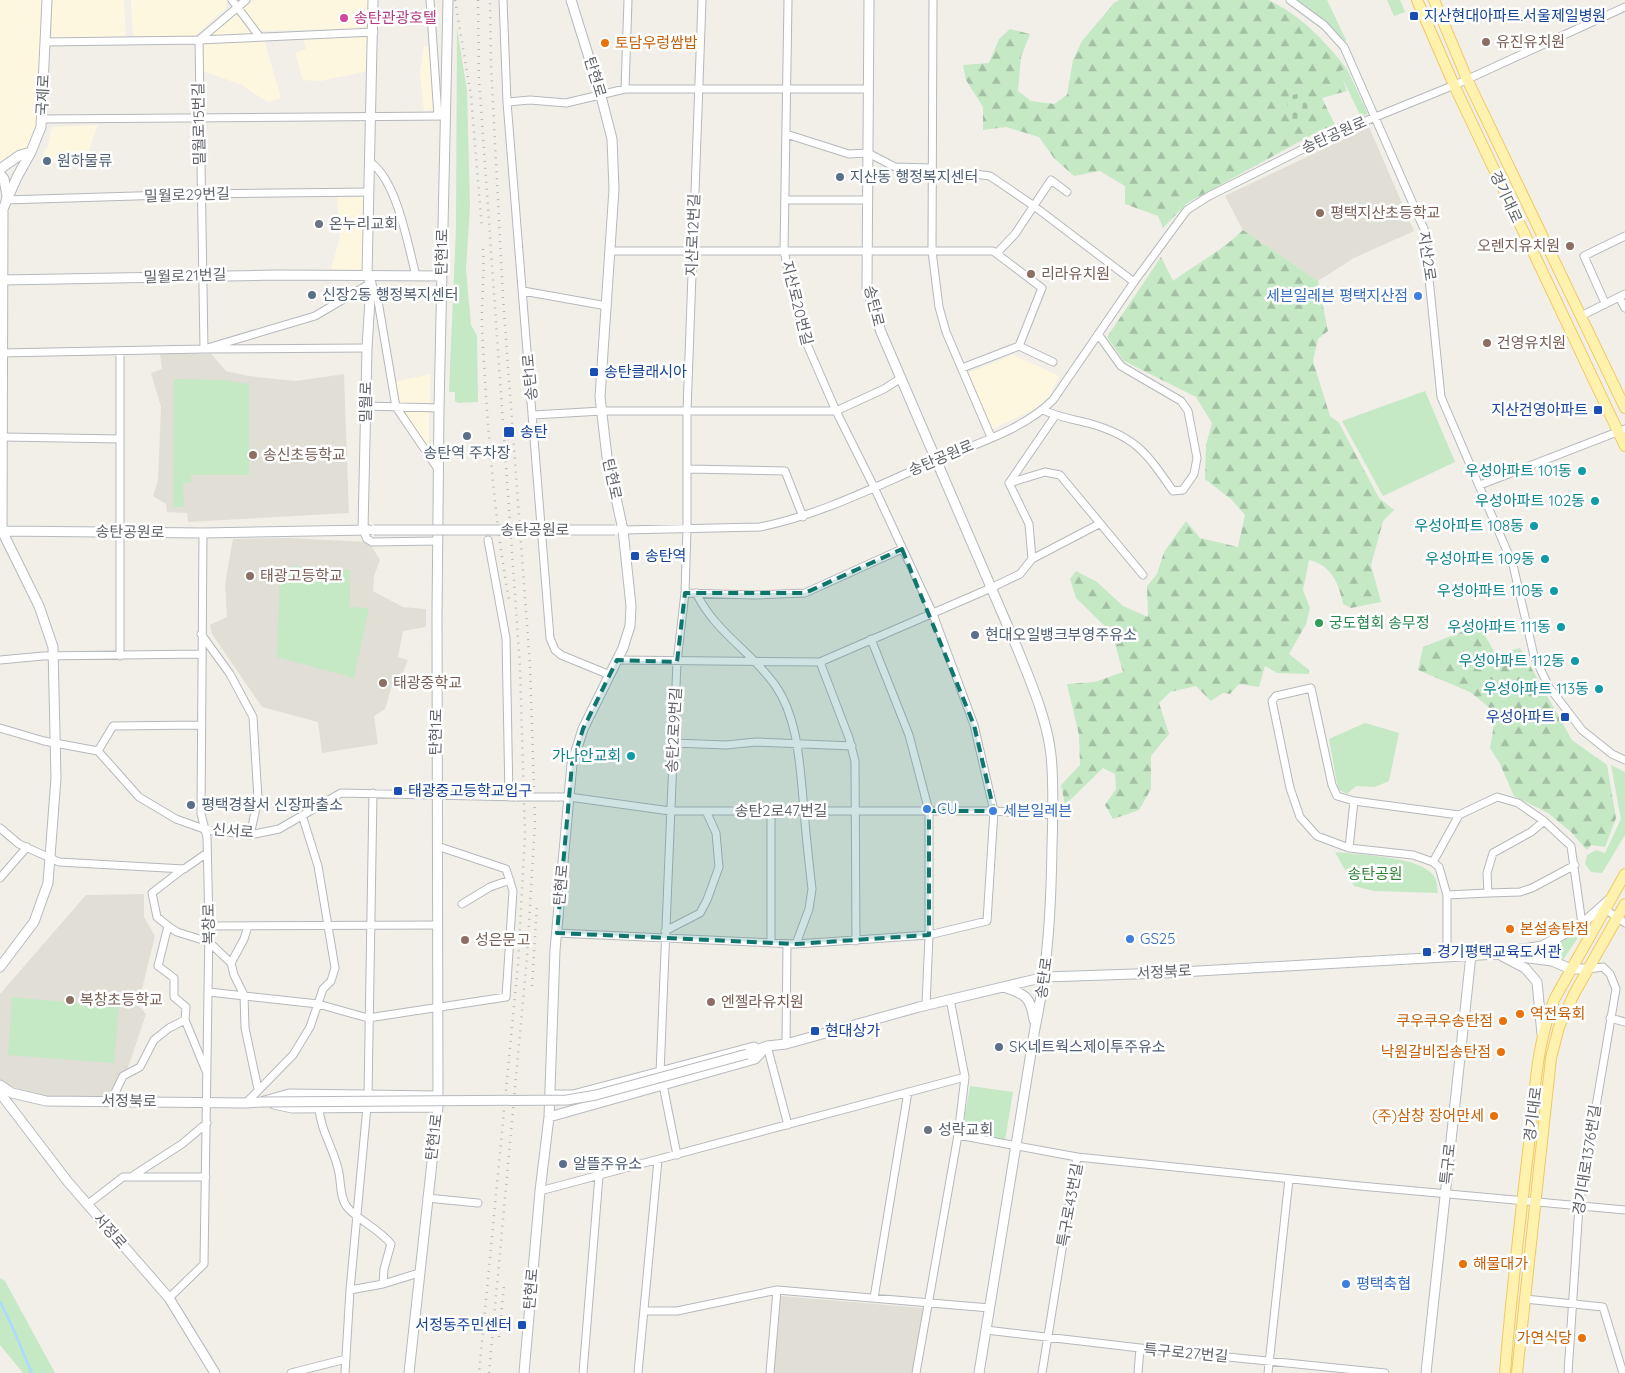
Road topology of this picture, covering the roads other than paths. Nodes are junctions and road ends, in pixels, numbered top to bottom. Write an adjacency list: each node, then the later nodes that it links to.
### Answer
1 (46, 0): 22 (street, 국제로)
2 (232, 0): 17 (street)
3 (246, 0): 17 (street)
4 (373, 0): 19 (street, 밀월로)
5 (430, 0): 33 (street)
6 (448, 0): 33 (street, 탄현1로)
7 (503, 0): 30 (street, 송탄1로)
8 (571, 0): 29 (street, 탄현로)
9 (628, 0): 25 (street)
10 (702, 0): 26 (street, 지산로12번길)
11 (788, 0): 27 (street, 지산로20번길)
12 (869, 0): 28 (street, 송탄로)
13 (933, 0): 41 (street)
14 (1290, 0): 34 (street, 지산2로)
15 (1417, 0): 24 (main road, 경기대로)
16 (1434, 0): 23 (main road, 경기대로)
17 (237, 7): 20 (street); 21 (street)
18 (1625, 7): 23 (street, 송탄공원로)
19 (374, 32): 20 (street); 31 (street, 밀월로)
20 (259, 36): 21 (street)
21 (199, 40): 22 (street); 32 (street, 밀월로15번길)
22 (45, 42): 35 (street, 국제로)
23 (1466, 79): 24 (street, 송탄공원로); 68 (main road, 경기대로)
24 (1454, 85): 34 (street, 송탄공원로); 89 (main road, 경기대로)
25 (625, 89): 26 (street); 29 (street)
26 (698, 89): 27 (street); 54 (street, 지산로12번길)
27 (786, 90): 28 (street); 36 (street, 지산로20번길)
28 (868, 90): 38 (street, 송탄로)
29 (601, 96): 30 (street); 52 (street, 탄현로)
30 (507, 102): 63 (street, 송탄1로)
31 (372, 115): 32 (street); 33 (street); 39 (street, 밀월로)
32 (198, 116): 35 (street); 45 (street, 밀월로15번길)
33 (442, 116): 59 (street, 탄현1로)
34 (1373, 116): 62 (street, 송탄공원로); 98 (street, 지산2로)
35 (41, 119): 37 (street, 국제로)
36 (786, 134): 38 (street); 47 (street, 지산로20번길)
37 (31, 152): 40 (street); 46 (street, 국제로)
38 (868, 153): 41 (street); 48 (street, 송탄로)
39 (371, 163): 43 (street, 밀월로); 58 (street)
40 (0, 169)
41 (931, 171): 49 (street); 51 (street)
42 (0, 174): 46 (street)
43 (369, 192): 45 (street, 밀월로29번길); 60 (street, 밀월로)
44 (1067, 192): 49 (street)
45 (200, 194): 46 (street, 밀월로29번길); 57 (street, 밀월로15번길)
46 (6, 198): 61 (street)
47 (785, 200): 48 (street); 53 (street, 지산로20번길)
48 (867, 200): 55 (street, 송탄로)
49 (1034, 206): 56 (street); 62 (street)
50 (1625, 236): 65 (street)
51 (932, 250): 55 (street); 56 (street); 76 (street)
52 (611, 251): 54 (street); 66 (street, 탄현로)
53 (784, 251): 54 (street); 55 (street); 86 (street, 지산로20번길)
54 (692, 252): 85 (street, 지산로12번길)
55 (866, 252): 77 (street, 송탄로)
56 (995, 252): 70 (street)
57 (202, 276): 60 (street, 밀월로21번길); 61 (street, 밀월로21번길); 72 (street, 밀월로15번길)
58 (416, 276): 59 (street); 60 (street)
59 (442, 276): 81 (street, 탄현1로)
60 (369, 279): 71 (street, 밀월로); 72 (street); 80 (street)
61 (3, 280): 74 (street)
62 (1134, 282): 69 (street, 송탄공원로)
63 (523, 291): 66 (street); 87 (street, 송탄1로)
64 (1622, 295): 65 (street); 67 (street)
65 (1605, 303): 68 (street)
66 (607, 306): 84 (street, 탄현로)
67 (1625, 308)
68 (1581, 316): 82 (main road, 경기대로)
69 (1098, 334): 83 (street, 송탄공원로); 88 (street)
70 (1020, 346): 75 (street); 76 (street)
71 (367, 348): 72 (street); 79 (street, 밀월로)
72 (204, 349): 73 (street)
73 (120, 352): 74 (street); 92 (street)
74 (1, 353): 78 (street)
75 (1053, 362)
76 (962, 368): 91 (street)
77 (902, 378): 86 (street); 94 (street, 송탄로)
78 (1, 397): 90 (street)
79 (366, 406): 80 (street); 103 (street, 밀월로)
80 (396, 407): 81 (street); 95 (street)
81 (439, 408): 95 (street, 탄현1로)
82 (1625, 408)
83 (1043, 410): 88 (street); 91 (street, 송탄공원로)
84 (602, 411): 85 (street); 87 (street); 104 (street, 탄현로)
85 (686, 412): 86 (street); 96 (street, 지산로12번길)
86 (836, 412): 99 (street, 지산로20번길)
87 (533, 415): 127 (street, 송탄1로)
88 (1056, 416): 97 (street)
89 (1622, 430): 93 (main road, 경기대로); 98 (street)
90 (4, 437): 92 (street); 105 (street)
91 (991, 437): 94 (street, 송탄공원로)
92 (120, 439): 106 (street)
93 (1625, 446)
94 (935, 461): 99 (street, 송탄공원로); 113 (street, 송탄로)
95 (439, 469): 109 (street, 탄현1로)
96 (687, 470): 100 (street); 102 (street, 지산로12번길)
97 (1009, 483): 101 (street); 111 (street)
98 (1480, 486): 135 (street, 지산2로)
99 (874, 487): 100 (street, 송탄공원로); 110 (street, 지산로20번길)
100 (803, 517): 102 (street, 송탄공원로)
101 (1099, 524): 111 (street); 112 (street)
102 (687, 529): 104 (street, 송탄공원로); 114 (street, 송탄2로9번길)
103 (363, 530): 104 (street, 송탄공원로, bridge); 107 (street, 송탄공원로); 109 (street)
104 (619, 530): 123 (street, 탄현로)
105 (1, 532): 106 (street, 송탄공원로); 120 (street)
106 (120, 532): 107 (street, 송탄공원로); 121 (street)
107 (203, 534): 117 (street, 복창로)
108 (488, 540): 138 (street)
109 (438, 541): 137 (street, 탄현1로)
110 (902, 549): 115 (street); 116 (street, 지산로20번길)
111 (1032, 559): 113 (street)
112 (1143, 575)
113 (991, 588): 116 (street); 149 (street, 송탄로)
114 (685, 593): 115 (street); 124 (street, 송탄2로9번길)
115 (696, 593): 126 (street)
116 (933, 614): 118 (street); 147 (street, 지산로20번길)
117 (201, 634): 119 (street, 복창로); 154 (street)
118 (871, 639): 125 (street); 146 (street)
119 (201, 654): 121 (street); 128 (street, 복창로)
120 (54, 656): 121 (street); 122 (street); 130 (street)
121 (120, 656)
122 (0, 660)
123 (617, 660): 124 (street); 127 (street, 탄현로)
124 (677, 662): 126 (street); 131 (street, 송탄2로9번길)
125 (820, 662): 126 (street); 133 (street)
126 (758, 663): 132 (street)
127 (610, 675): 139 (street, 탄현로)
128 (201, 725): 134 (street); 153 (street, 복창로)
129 (0, 728): 130 (street)
130 (56, 743): 134 (street); 159 (street)
131 (673, 743): 132 (street); 143 (street, 송탄2로9번길)
132 (797, 744): 133 (street); 142 (street)
133 (852, 746): 145 (street)
134 (98, 751): 153 (street, 신서로)
135 (1625, 760)
136 (373, 793): 137 (street, 신서로); 148 (street, 신서로); 179 (street)
137 (436, 795): 138 (street, 신서로); 155 (street, 탄현1로)
138 (513, 797): 139 (street, 신서로, bridge)
139 (569, 797): 143 (street, 송탄2로47번길); 180 (street, 탄현로)
140 (1354, 801): 150 (street); 157 (street); 157 (street)
141 (770, 810): 142 (street, 송탄2로47번길); 144 (street, 송탄2로47번길); 185 (street)
142 (804, 810): 145 (street, 송탄2로47번길); 187 (street)
143 (670, 811): 144 (street, 송탄2로47번길); 181 (street, 송탄2로9번길)
144 (706, 811): 181 (street)
145 (854, 811): 146 (street, 송탄2로47번길); 183 (street)
146 (929, 811): 147 (street, 송탄2로47번길); 182 (street)
147 (994, 811): 149 (street, 송탄2로47번길); 182 (street, 지산로20번길)
148 (302, 815): 154 (street, 신서로); 178 (street)
149 (1053, 815): 195 (street, 송탄로)
150 (1459, 815): 151 (street); 160 (street)
151 (1544, 821): 161 (street); 166 (street)
152 (0, 828): 156 (street)
153 (204, 829): 154 (street, 신서로); 158 (street, 복창로)
154 (250, 835)
155 (437, 846): 165 (street); 174 (street, 탄현1로)
156 (26, 847): 159 (street); 164 (street)
157 (1349, 848): 160 (street)
158 (207, 853): 162 (street); 176 (street, 복창로)
159 (50, 857): 162 (street); 192 (street)
160 (1433, 862): 167 (street)
161 (1575, 866): 166 (street); 173 (street)
162 (184, 868): 175 (street)
163 (1625, 874): 168 (main road, 경기대로)
164 (0, 878)
165 (510, 880): 169 (street); 201 (street)
166 (1488, 893): 167 (street)
167 (1447, 895): 190 (street)
168 (1612, 896): 171 (main road, 경기대로); 173 (street)
169 (462, 904)
170 (1625, 904): 172 (main road, 경기대로)
171 (1605, 909): 172 (street); 193 (main road, 경기대로)
172 (1621, 920): 194 (main road, 경기대로)
173 (1582, 924): 188 (street)
174 (438, 925): 179 (street); 201 (street, 탄현1로)
175 (168, 926): 184 (street); 205 (street)
176 (209, 926): 177 (street); 184 (street, 복창로)
177 (248, 926): 178 (street); 191 (street)
178 (329, 926): 179 (street); 200 (street)
179 (370, 926): 203 (street)
180 (557, 933): 181 (street); 213 (street, 탄현로)
181 (664, 935): 185 (street); 211 (street, 송탄2로9번길)
182 (929, 935): 183 (street); 202 (street)
183 (856, 941): 187 (street)
184 (209, 942): 191 (street); 197 (street, 복창로)
185 (771, 943): 186 (street)
186 (787, 944): 187 (street); 209 (street)
187 (796, 944)
188 (1497, 954): 189 (street, 서정북로); 193 (street, 서정북로); 208 (street)
189 (1471, 955): 190 (street, 서정북로); 244 (street, 특구로)
190 (1447, 956): 195 (street, 서정북로)
191 (232, 963): 198 (street)
192 (0, 967)
193 (1571, 969): 194 (street, 서정북로); 208 (main road, 경기대로)
194 (1588, 969): 204 (street, 경기대로1376번길); 246 (main road, 경기대로)
195 (1046, 977): 196 (street, 서정북로); 207 (street, 송탄로)
196 (1004, 987): 199 (street, 서정북로); 207 (street)
197 (209, 992): 198 (street); 212 (street, 복창로)
198 (244, 995): 200 (street); 217 (street)
199 (950, 1000): 202 (street, 서정북로); 214 (street)
200 (318, 1004): 203 (street); 217 (street)
201 (438, 1006): 203 (street); 223 (street, 탄현1로)
202 (926, 1006): 209 (street, 서정북로)
203 (368, 1018): 222 (street)
204 (1610, 1018): 206 (street); 250 (street, 경기대로1376번길)
205 (185, 1020): 212 (street); 224 (street)
206 (1625, 1022)
207 (1035, 1028): 235 (street, 송탄로)
208 (1543, 1036): 247 (main road, 경기대로)
209 (786, 1044): 210 (street, 서정북로)
210 (767, 1046): 211 (street); 216 (street); 227 (street, 서정북로, bridge); 233 (street)
211 (660, 1073): 221 (street)
212 (208, 1075): 225 (street, 복창로)
213 (551, 1077): 220 (street, 탄현로); 221 (street)
214 (965, 1077): 218 (street); 234 (street)
215 (0, 1085): 224 (street, 서정북로)
216 (663, 1085): 231 (street); 236 (street)
217 (258, 1089): 226 (street)
218 (908, 1092): 233 (street); 258 (street)
219 (0, 1093): 249 (street, 서정로)
220 (550, 1095): 221 (street); 231 (street, 탄현로)
221 (573, 1095)
222 (368, 1096): 223 (street); 227 (street); 229 (street)
223 (437, 1096): 230 (street, 탄현1로)
224 (111, 1101): 225 (street, 서정북로)
225 (207, 1102): 226 (street, 서정북로); 232 (street, 복창로)
226 (246, 1102): 227 (street, 서정북로)
227 (262, 1102): 228 (street)
228 (319, 1107): 229 (street); 252 (street)
229 (367, 1107): 230 (street); 252 (street)
230 (438, 1107): 245 (street, 탄현1로)
231 (549, 1117): 243 (street, 탄현로)
232 (207, 1123): 239 (street); 241 (street, 복창로)
233 (788, 1124): 236 (street)
234 (958, 1136): 235 (street); 260 (street)
235 (1016, 1147): 237 (street); 262 (street, 송탄로)
236 (677, 1154): 238 (street)
237 (1077, 1156): 242 (street, 특구로43번길); 265 (street, 특구로43번길)
238 (658, 1160): 240 (street); 263 (street)
239 (134, 1175): 241 (street); 249 (street)
240 (599, 1176): 243 (street); 274 (street)
241 (206, 1177): 257 (street, 복창로)
242 (1288, 1179): 244 (street, 특구로43번길); 268 (street)
243 (540, 1191): 273 (street, 탄현로)
244 (1445, 1194): 247 (street, 특구로43번길); 283 (street, 특구로)
245 (427, 1198): 248 (street); 253 (street, 탄현1로)
246 (1535, 1201): 247 (street, 특구로43번길); 250 (street, 특구로43번길); 259 (main road, 경기대로)
247 (1522, 1202): 284 (main road, 경기대로)
248 (478, 1203)
249 (88, 1204): 257 (street, 서정로)
250 (1579, 1206): 251 (street, 특구로43번길); 261 (street, 경기대로1376번길)
251 (1625, 1210)
252 (357, 1214): 254 (street); 255 (street)
253 (419, 1272): 254 (street); 272 (street, 탄현1로)
254 (384, 1284): 255 (street)
255 (350, 1290): 267 (street)
256 (777, 1290): 258 (street); 263 (street); 276 (street)
257 (169, 1298): 269 (street, 서정로)
258 (874, 1298): 260 (street)
259 (1525, 1299): 261 (street); 285 (main road, 경기대로)
260 (928, 1302): 262 (street); 277 (street)
261 (1573, 1304): 286 (street, 경기대로1376번길); 287 (street)
262 (990, 1308): 264 (street, 송탄로)
263 (644, 1311): 275 (street)
264 (986, 1330): 265 (street, 특구로27번길); 278 (street, 송탄로)
265 (1048, 1338): 266 (street, 특구로27번길); 279 (street, 특구로43번길)
266 (1140, 1348): 268 (street, 특구로27번길); 280 (street)
267 (346, 1359): 270 (street); 271 (street)
268 (1270, 1361): 281 (street); 282 (street, 특구로27번길)
269 (215, 1373)
270 (291, 1373)
271 (345, 1373)
272 (409, 1373)
273 (524, 1373)
274 (583, 1373)
275 (638, 1373)
276 (770, 1373)
277 (916, 1373)
278 (979, 1373)
279 (1042, 1373)
280 (1138, 1373)
281 (1268, 1373)
282 (1385, 1373)
283 (1426, 1373)
284 (1505, 1373)
285 (1517, 1373)
286 (1568, 1373)
287 (1623, 1373)

